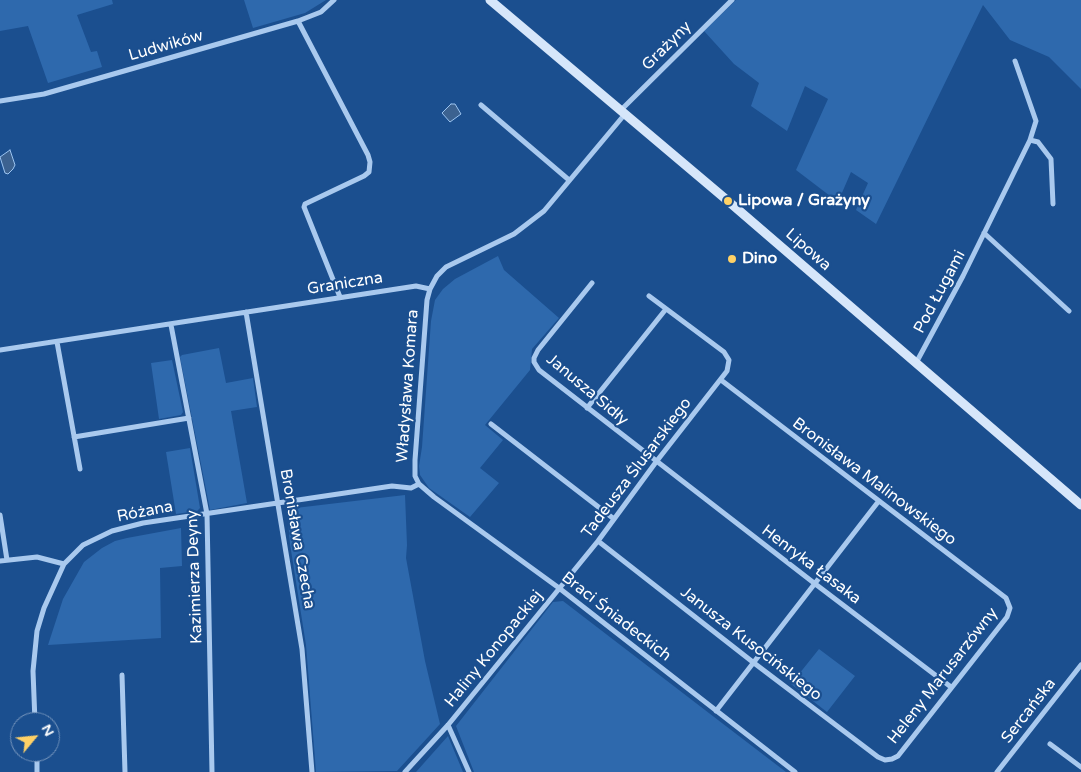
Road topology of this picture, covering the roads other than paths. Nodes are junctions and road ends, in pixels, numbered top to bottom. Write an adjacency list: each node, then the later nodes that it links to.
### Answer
1 (334, 0): 4 (street, Ludwików)
2 (490, 0): 8 (main road, Lipowa)
3 (732, 0): 8 (street, Grażyny)
4 (298, 21): 6 (street, Ludwików); 16 (street)
5 (1015, 61): 9 (street, Pod Ługami)
6 (0, 101)
7 (481, 105): 10 (street)
8 (623, 112): 10 (street); 23 (main road, Lipowa)
9 (1030, 140): 11 (street); 12 (street, Pod Ługami)
10 (569, 180): 14 (street)
11 (1053, 204)
12 (984, 233): 18 (street); 23 (street, Pod Ługami)
13 (592, 282): 25 (street, Janusza Sidły)
14 (430, 289): 16 (street, Graniczna); 31 (street, Władysława Komara)
15 (649, 296): 17 (street)
16 (340, 297): 19 (street, Graniczna)
17 (666, 309): 24 (street, Tadeusza Ślusarskiego); 25 (street)
18 (1069, 311)
19 (246, 312): 20 (street, Graniczna); 33 (street, Bronisława Czecha)
20 (171, 325): 21 (street, Graniczna); 26 (street, Kazimierza Deyny)
21 (57, 342): 22 (street, Graniczna); 28 (street)
22 (0, 350)
23 (916, 363): 34 (main road, Lipowa)
24 (721, 380): 29 (street, Tadeusza Ślusarskiego); 32 (street, Bronisława Malinowskiego)
25 (587, 408): 29 (street, Janusza Sidły)
26 (189, 418): 28 (street); 35 (street, Kazimierza Deyny)
27 (491, 424): 37 (street)
28 (74, 437): 30 (street)
29 (656, 462): 37 (street, Tadeusza Ślusarskiego); 42 (street, Henryka Łasaka)
30 (80, 469)
31 (419, 484): 33 (street, Różana); 43 (street, Braci Śniadeckich)
32 (878, 502): 42 (street); 44 (street, Bronisława Malinowskiego)
33 (278, 503): 35 (street, Różana); 57 (street, Bronisława Czecha)
34 (1080, 503)
35 (207, 514): 41 (street, Różana); 56 (street, Kazimierza Deyny)
36 (0, 515): 39 (street)
37 (614, 519): 38 (street, Tadeusza Ślusarskiego)
38 (598, 540): 43 (street, Tadeusza Ślusarskiego); 45 (street, Janusza Kusocińskiego)
39 (7, 560): 40 (street); 41 (street)
40 (0, 561)
41 (64, 564): 50 (street, Różana)
42 (814, 583): 45 (street); 48 (street, Henryka Łasaka)
43 (559, 588): 49 (street, Braci Śniadeckich); 51 (street, Haliny Konopackiej)
44 (1010, 606): 48 (street, Heleny Marusarzówny)
45 (754, 663): 49 (street); 53 (street, Janusza Kusocińskiego)
46 (1081, 665): 61 (street, Sercańska)
47 (122, 675): 55 (street)
48 (951, 687): 53 (street, Heleny Marusarzówny)
49 (716, 711): 60 (street, Braci Śniadeckich)
50 (35, 712)
51 (448, 725): 58 (street, Haliny Konopackiej); 59 (street)
52 (1050, 744): 54 (street)
53 (892, 760)
54 (1081, 767)
55 (124, 772)
56 (212, 772)
57 (312, 772)
58 (405, 772)
59 (469, 772)
60 (795, 772)
61 (997, 772)

